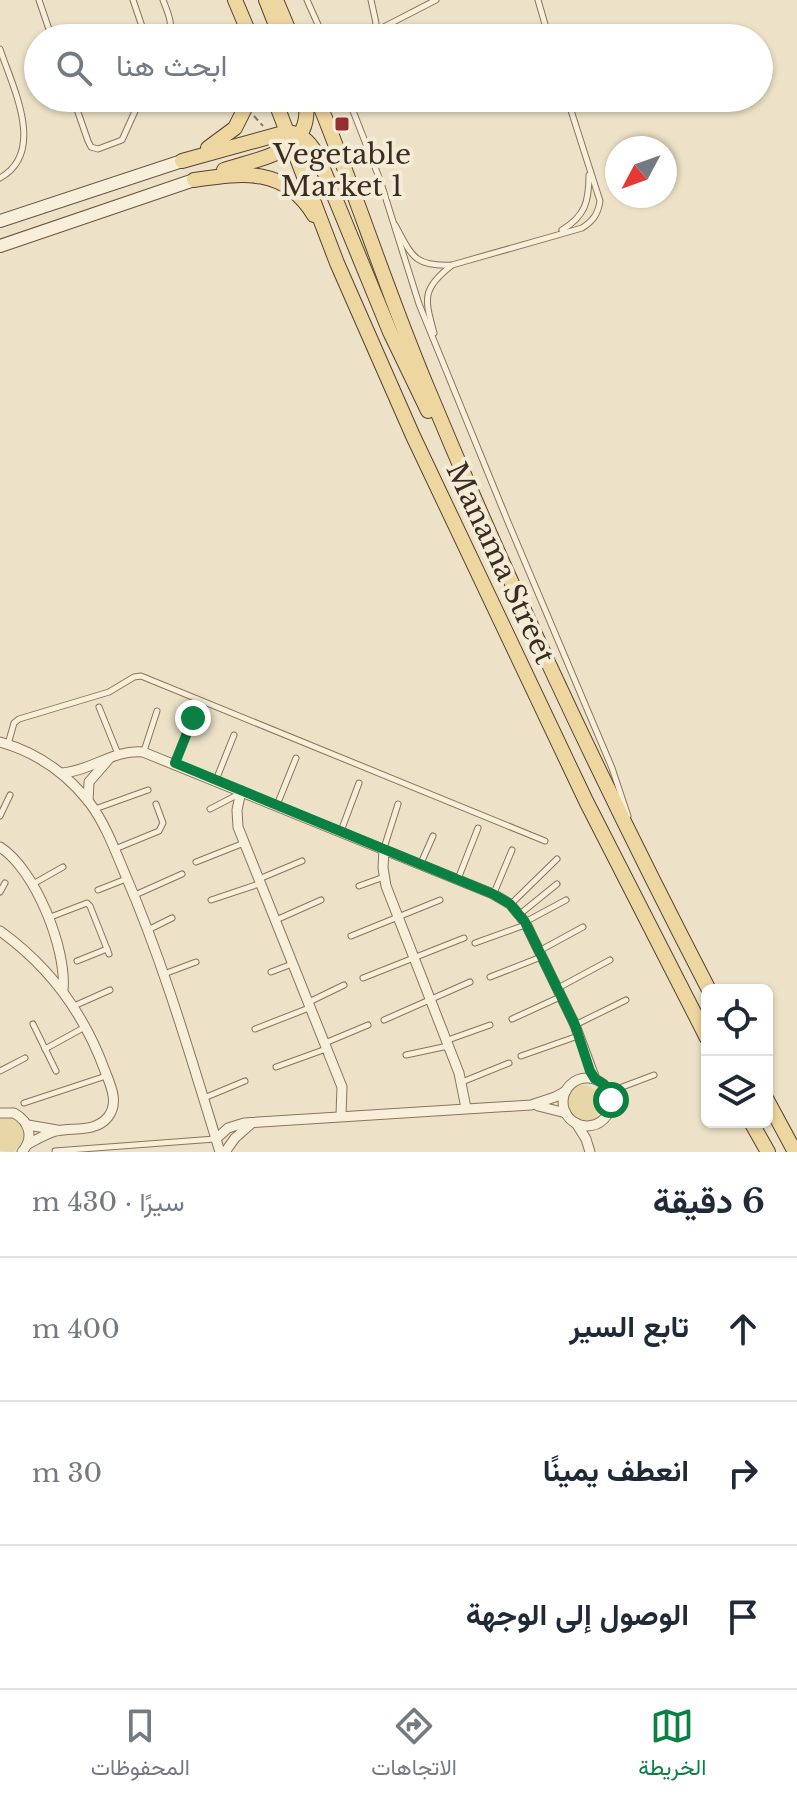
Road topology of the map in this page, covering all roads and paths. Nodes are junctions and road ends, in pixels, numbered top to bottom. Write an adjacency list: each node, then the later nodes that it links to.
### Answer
1 (39, 0): 12 (lane)
2 (133, 0): 13 (lane)
3 (163, 0): 14 (lane)
4 (235, 0): 15 (main road)
5 (266, 0): 16 (main road)
6 (276, 0): 17 (main road)
7 (307, 0): 18 (lane)
8 (371, 0): 19 (lane)
9 (436, 0): 11 (lane)
10 (538, 0): 21 (lane)
11 (422, 3): 20 (lane)
12 (47, 24)
13 (141, 24)
14 (171, 24)
15 (245, 24)
16 (275, 24)
17 (286, 24)
18 (318, 24)
19 (374, 24)
20 (389, 24)
21 (545, 24)
22 (0, 49): 34 (lane)
23 (78, 112): 24 (lane)
24 (135, 112)
25 (244, 112): 32 (main road)
26 (281, 112): 31 (main road, Manama Street)
27 (306, 112): 31 (main road)
28 (322, 112): 43 (main road, Manama Street)
29 (354, 112): 36 (lane)
30 (571, 112): 33 (lane)
31 (293, 138): 32 (main road); 35 (main road); 40 (main road, Manama Street); 43 (main road)
32 (182, 161): 37 (main road)
33 (589, 173): 38 (lane); 38 (lane)
34 (0, 178)
35 (194, 180): 39 (main road); 40 (main road)
36 (391, 217): 41 (lane); 42 (lane)
37 (0, 221)
38 (558, 233): 41 (lane)
39 (0, 246)
40 (337, 263): 136 (main road, Manama Street)
41 (452, 265): 42 (lane)
42 (436, 346): 69 (lane)
43 (462, 470): 69 (main road, Manama Street)
44 (99, 707): 50 (lane)
45 (157, 711): 49 (lane)
46 (193, 718): 52 (lane)
47 (234, 735): 54 (lane)
48 (4, 743): 53 (street); 68 (lane)
49 (143, 752): 50 (street); 52 (street)
50 (114, 755): 53 (street); 61 (street)
51 (296, 758): 62 (lane)
52 (175, 763): 54 (street)
53 (62, 773): 61 (street)
54 (216, 780): 57 (street)
55 (359, 783): 66 (lane)
56 (148, 790): 61 (lane)
57 (240, 792): 62 (street); 63 (lane); 70 (street)
58 (10, 795): 64 (lane)
59 (156, 804): 72 (lane)
60 (398, 804): 73 (lane)
61 (91, 805): 72 (street)
62 (277, 805): 66 (street)
63 (210, 809)
64 (0, 816)
65 (478, 828): 83 (lane)
66 (341, 831): 73 (street)
67 (433, 836): 78 (lane)
68 (545, 841)
69 (633, 841): 120 (main road, Manama Street)
70 (244, 843): 77 (lane); 84 (street)
71 (0, 847): 86 (street)
72 (114, 849): 82 (street)
73 (384, 849): 78 (street); 81 (street)
74 (512, 850): 91 (lane)
75 (557, 859): 97 (lane)
76 (302, 861): 84 (lane)
77 (196, 862)
78 (421, 864): 83 (street)
79 (63, 867): 86 (lane)
80 (182, 874): 92 (lane)
81 (384, 877): 88 (lane); 100 (street)
82 (127, 879): 89 (lane); 92 (street)
83 (458, 880): 91 (street)
84 (259, 882): 93 (lane); 102 (street)
85 (5, 883): 90 (lane)
86 (33, 884): 98 (street)
87 (557, 884): 101 (lane)
88 (359, 886)
89 (98, 890)
90 (0, 892)
91 (493, 894): 97 (street)
92 (134, 896): 104 (street)
93 (211, 900)
94 (321, 900): 102 (lane)
95 (440, 900): 100 (lane)
96 (566, 900): 101 (lane)
97 (510, 904): 101 (street)
98 (47, 918): 112 (lane); 122 (street)
99 (172, 918): 104 (lane)
100 (398, 918): 106 (lane); 110 (street)
101 (523, 920): 108 (lane); 109 (street)
102 (275, 921): 114 (street)
103 (583, 927): 109 (lane)
104 (147, 930): 116 (street)
105 (0, 931): 122 (street)
106 (351, 936)
107 (464, 938): 110 (lane)
108 (475, 943)
109 (540, 954): 117 (lane); 124 (street)
110 (414, 958): 118 (lane); 125 (street)
111 (610, 960): 124 (lane)
112 (77, 961)
113 (196, 962): 116 (lane)
114 (293, 964): 115 (lane); 127 (street)
115 (271, 972)
116 (164, 974): 158 (street)
117 (490, 977)
118 (363, 978)
119 (470, 982): 125 (lane)
120 (706, 984)
121 (344, 985): 127 (lane)
122 (63, 990): 128 (street)
123 (110, 990): 128 (lane)
124 (559, 992): 129 (lane); 134 (street)
125 (431, 1000): 130 (lane); 139 (street)
126 (626, 1000): 134 (lane)
127 (309, 1005): 137 (lane); 140 (street)
128 (74, 1006): 135 (street)
129 (512, 1019)
130 (384, 1020)
131 (33, 1024): 141 (lane)
132 (368, 1025): 140 (lane)
133 (490, 1025): 139 (lane)
134 (575, 1025): 138 (street)
135 (86, 1026): 141 (lane); 151 (street)
136 (701, 1026)
137 (255, 1029)
138 (579, 1035): 142 (street); 144 (lane)
139 (448, 1043): 143 (lane); 155 (street)
140 (326, 1046): 147 (lane); 167 (street)
141 (45, 1049): 149 (lane)
142 (584, 1052): 152 (street); 154 (street)
143 (406, 1055)
144 (521, 1056)
145 (25, 1058): 148 (lane)
146 (509, 1063): 155 (lane)
147 (276, 1067)
148 (0, 1071)
149 (56, 1071)
150 (654, 1075): 157 (lane)
151 (107, 1076): 160 (lane); 173 (street)
152 (595, 1079): 154 (street); 157 (street)
153 (245, 1081): 158 (lane)
154 (576, 1081): 156 (street)
155 (462, 1082): 162 (street)
156 (566, 1091): 161 (street); 166 (street)
157 (609, 1092): 168 (street)
158 (203, 1099): 174 (street)
159 (0, 1101): 165 (street)
160 (24, 1103)
161 (531, 1105): 162 (street); 166 (street)
162 (466, 1108): 167 (street)
163 (773, 1111): 180 (main road)
164 (0, 1113): 165 (street)
165 (14, 1113): 171 (street)
166 (566, 1113): 169 (street)
167 (341, 1115): 170 (street)
168 (602, 1120): 169 (street); 176 (street)
169 (575, 1122): 176 (street)
170 (252, 1123): 174 (street); 178 (street)
171 (28, 1125): 173 (street); 175 (street)
172 (754, 1128): 179 (main road)
173 (60, 1130): 175 (street)
174 (216, 1139): 177 (lane); 178 (street)
175 (25, 1149)
176 (590, 1150)
177 (55, 1151)
178 (222, 1152)
179 (768, 1152)
180 (795, 1152)

